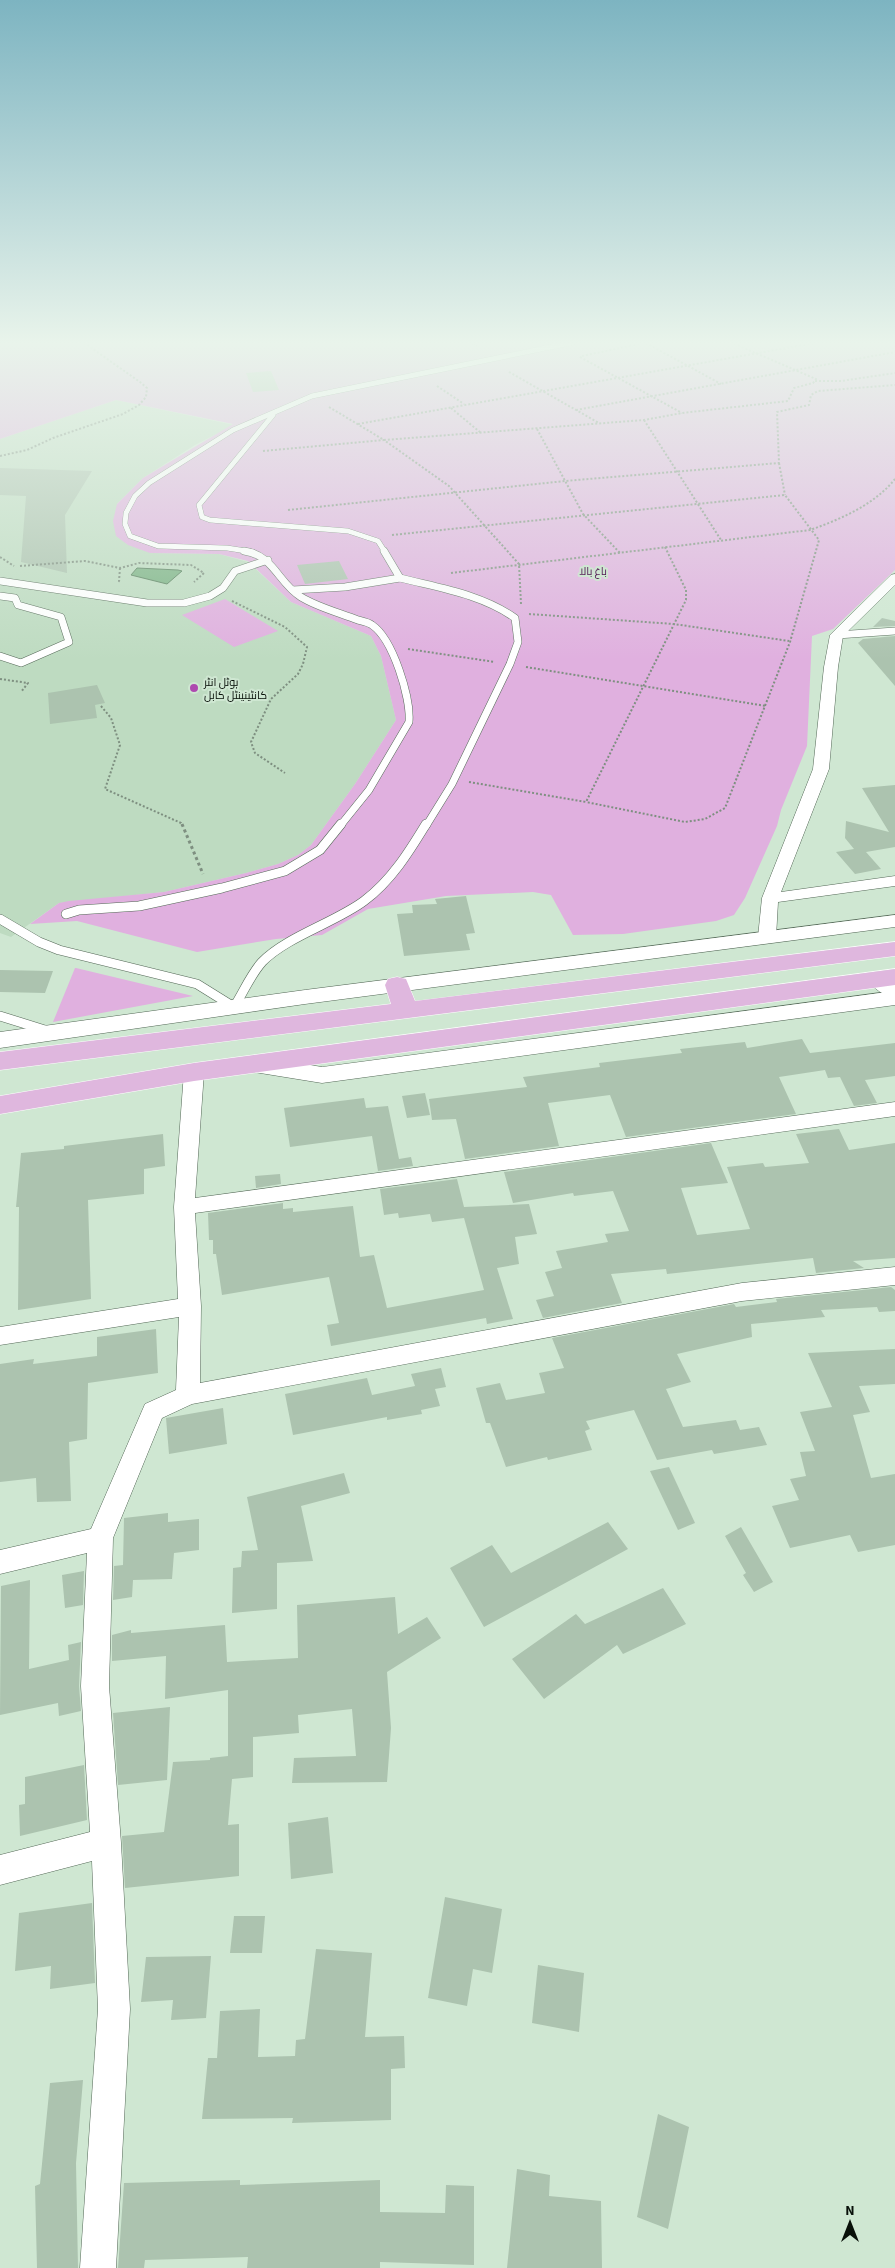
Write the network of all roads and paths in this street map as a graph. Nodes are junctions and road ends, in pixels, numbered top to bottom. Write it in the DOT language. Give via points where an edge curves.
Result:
graph roads {
  1 [pos="32,448"];
  2 [pos="204,448"];
  3 [pos="246,448"];
  4 [pos="298,448"];
  5 [pos="395,448"];
  6 [pos="547,448"];
  7 [pos="661,448"];
  8 [pos="778,448"];
  9 [pos="242,453"];
  10 [pos="0,456"];
  11 [pos="779,463"];
  12 [pos="675,471"];
  13 [pos="895,479"];
  14 [pos="565,481"];
  15 [pos="454,492"];
  16 [pos="785,495"];
  17 [pos="697,504"];
  18 [pos="283,510"];
  19 [pos="584,515"];
  20 [pos="484,526"];
  21 [pos="813,529"];
  22 [pos="722,540"];
  23 [pos="378,541"];
  24 [pos="665,547"];
  25 [pos="620,552"];
  26 [pos="0,557"];
  27 [pos="268,560"];
  28 [pos="519,564"];
  29 [pos="120,568"];
  30 [pos="443,574"];
  31 [pos="400,578"];
  32 [pos="895,578"];
  33 [pos="0,581"];
  34 [pos="127,583"];
  35 [pos="188,588"];
  36 [pos="293,590"];
  37 [pos="216,593"];
  38 [pos="0,596"];
  39 [pos="508,612"];
  40 [pos="674,624"];
  41 [pos="895,631"];
  42 [pos="837,635"];
  43 [pos="789,640"];
  44 [pos="390,648"];
  45 [pos="0,656"];
  46 [pos="510,664"];
  47 [pos="0,679"];
  48 [pos="643,686"];
  49 [pos="21,692"];
  50 [pos="101,706"];
  51 [pos="766,706"];
  52 [pos="285,773"];
  53 [pos="454,780"];
  54 [pos="586,802"];
  55 [pos="895,881"];
  56 [pos="209,890"];
  57 [pos="770,898"];
  58 [pos="66,914"];
  59 [pos="0,920"];
  60 [pos="895,921"];
  61 [pos="767,937"];
  62 [pos="895,949"];
  63 [pos="889,983"];
  64 [pos="396,985"];
  65 [pos="895,998"];
  66 [pos="234,1007"];
  67 [pos="406,1011"];
  68 [pos="0,1016"];
  69 [pos="0,1040"];
  70 [pos="55,1044"];
  71 [pos="0,1061"];
  72 [pos="254,1064"];
  73 [pos="194,1072"];
  74 [pos="0,1105"];
  75 [pos="895,1108"];
  76 [pos="184,1206"];
  77 [pos="895,1276"];
  78 [pos="190,1306"];
  79 [pos="0,1336"];
  80 [pos="188,1395"];
  81 [pos="100,1538"];
  82 [pos="0,1562"];
  83 [pos="106,1843"];
  84 [pos="0,1870"];
  85 [pos="98,2268"];
  1 -- 10 [label="path"];
  2 -- 27 [label="lane" via="149,482 135,496 126,513 125,524 130,536 158,546 242,550"];
  3 -- 9 [label="lane"];
  4 -- 9 [label="path"];
  5 -- 15 [label="path"];
  6 -- 14 [label="path"];
  7 -- 12 [label="path"];
  8 -- 11 [label="path"];
  9 -- 23 [label="lane" via="199,505 202,517 348,531"];
  11 -- 12 [label="path"];
  11 -- 16 [label="path"];
  12 -- 14 [label="path"];
  12 -- 17 [label="path"];
  13 -- 21 [label="path" via="864,505 835,522"];
  14 -- 15 [label="path"];
  14 -- 19 [label="path"];
  15 -- 18 [label="path"];
  15 -- 20 [label="path"];
  16 -- 17 [label="path"];
  16 -- 21 [label="path"];
  17 -- 19 [label="path"];
  17 -- 22 [label="path"];
  19 -- 20 [label="path"];
  19 -- 25 [label="path"];
  20 -- 23 [label="path" via="388,535"];
  20 -- 28 [label="path"];
  21 -- 22 [label="path"];
  21 -- 43 [label="path" via="819,540"];
  22 -- 24 [label="path"];
  23 -- 31 [label="lane"];
  24 -- 25 [label="path"];
  24 -- 40 [label="path" via="686,590 686,600"];
  25 -- 28 [label="path"];
  26 -- 29 [label="path" via="14,566 85,561"];
  27 -- 36 [label="lane" via="284,584"];
  27 -- 37 [label="lane" via="233,573 229,582"];
  28 -- 30 [label="path"];
  28 -- 39 [label="path" via="521,603"];
  29 -- 34 [label="path" via="119,581"];
  29 -- 35 [label="path" via="139,564 191,564 204,573"];
  31 -- 36 [label="lane" via="345,587"];
  31 -- 39 [label="lane" via="492,604"];
  32 -- 42 [label="street"];
  33 -- 37 [label="lane" via="147,603 190,602"];
  36 -- 44 [label="lane" via="302,598 372,625"];
  37 -- 52 [label="path" via="285,627 307,647 300,673 272,697 251,742 255,753"];
  38 -- 45 [label="lane" via="15,598 18,605 61,617 69,642 21,663"];
  39 -- 40 [label="path"];
  39 -- 46 [label="lane" via="515,618 518,642"];
  40 -- 43 [label="path"];
  40 -- 48 [label="path"];
  41 -- 42 [label="lane"];
  42 -- 57 [label="street" via="821,769"];
  43 -- 51 [label="path"];
  44 -- 46 [label="path" via="421,649"];
  44 -- 56 [label="lane" via="410,710 409,722 369,790 320,850 305,860 285,871"];
  46 -- 48 [label="path"];
  46 -- 53 [label="lane"];
  47 -- 49 [label="path" via="28,683"];
  48 -- 51 [label="path"];
  48 -- 54 [label="path"];
  50 -- 56 [label="path" via="111,718 120,745 105,789 181,823"];
  51 -- 54 [label="path" via="724,808 705,819 685,822"];
  53 -- 54 [label="path"];
  53 -- 66 [label="lane" via="391,875 364,901 277,950 262,962"];
  55 -- 57 [label="street"];
  56 -- 58 [label="lane" via="139,906 79,910"];
  57 -- 61 [label="street"];
  59 -- 66 [label="lane" via="59,950 197,984"];
  60 -- 61 [label="street"];
  61 -- 64 [label="street"];
  62 -- 67 [label="main road"];
  63 -- 72 [label="main road"];
  64 -- 66 [label="street"];
  64 -- 67 [label="main road"];
  65 -- 72 [label="street" via="322,1075"];
  66 -- 70 [label="street"];
  67 -- 70 [label="main road"];
  68 -- 70 [label="lane"];
  69 -- 70 [label="street"];
  70 -- 71 [label="main road"];
  72 -- 73 [label="main road"];
  73 -- 74 [label="main road"];
  73 -- 76 [label="street"];
  75 -- 76 [label="street"];
  76 -- 78 [label="street"];
  77 -- 80 [label="street" via="742,1292"];
  78 -- 79 [label="street"];
  78 -- 80 [label="street"];
  80 -- 81 [label="street" via="153,1411"];
  81 -- 82 [label="street"];
  81 -- 83 [label="street" via="95,1686"];
  83 -- 84 [label="street"];
  83 -- 85 [label="street" via="114,2009"];
}
